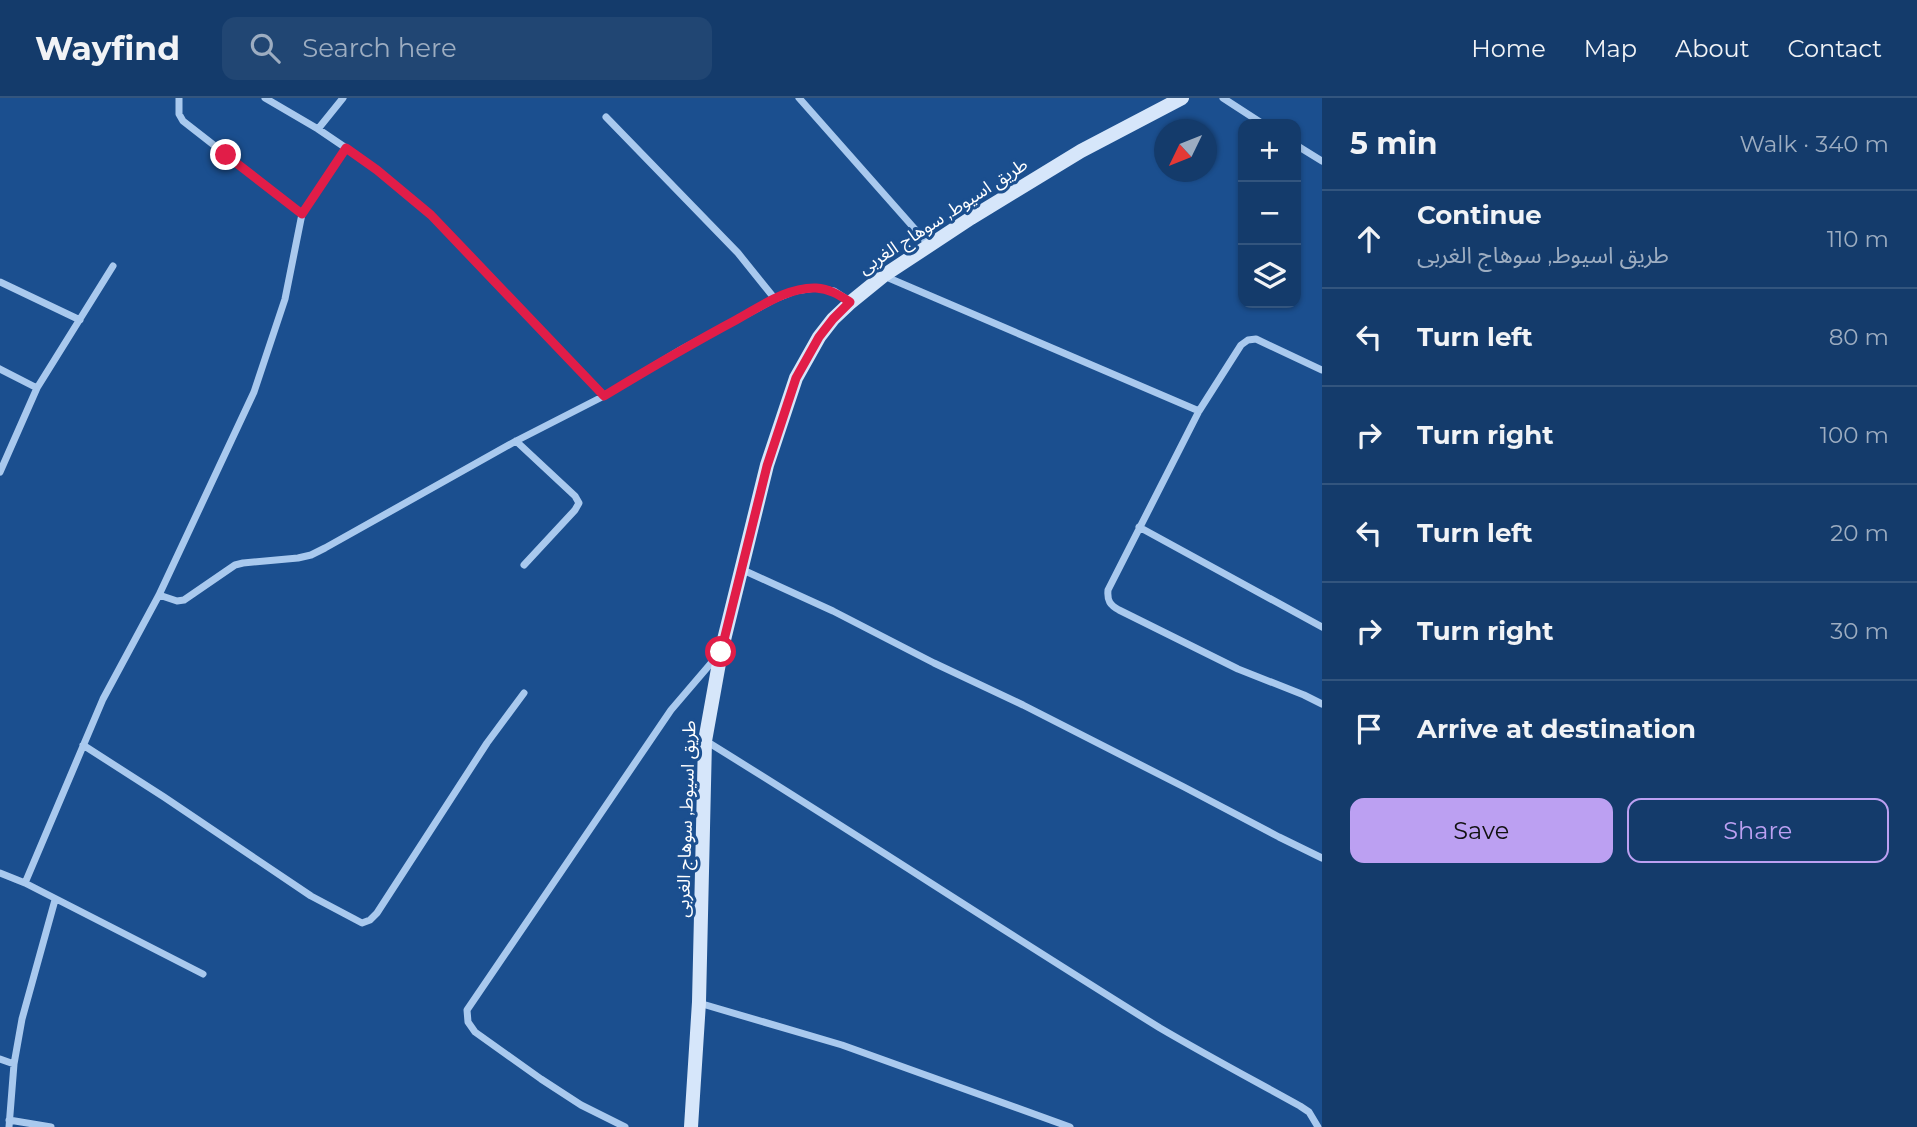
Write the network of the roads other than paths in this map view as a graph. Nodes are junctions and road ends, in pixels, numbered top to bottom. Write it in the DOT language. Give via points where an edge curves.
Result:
graph roads {
  1 [pos="179,98"];
  2 [pos="265,98"];
  3 [pos="343,98"];
  4 [pos="799,98"];
  5 [pos="1182,98"];
  6 [pos="1223,98"];
  7 [pos="606,117"];
  8 [pos="1255,119"];
  9 [pos="318,129"];
  10 [pos="346,148"];
  11 [pos="1301,148"];
  12 [pos="1322,161"];
  13 [pos="302,214"];
  14 [pos="929,245"];
  15 [pos="113,266"];
  16 [pos="883,276"];
  17 [pos="0,282"];
  18 [pos="775,299"];
  19 [pos="850,302"];
  20 [pos="80,320"];
  21 [pos="0,369"];
  22 [pos="1322,370"];
  23 [pos="37,388"];
  24 [pos="604,396"];
  25 [pos="1199,411"];
  26 [pos="516,441"];
  27 [pos="0,472"];
  28 [pos="1139,527"];
  29 [pos="524,565"];
  30 [pos="743,570"];
  31 [pos="159,595"];
  32 [pos="1322,627"];
  33 [pos="721,652"];
  34 [pos="524,693"];
  35 [pos="1322,704"];
  36 [pos="705,741"];
  37 [pos="83,745"];
  38 [pos="1322,858"];
  39 [pos="0,873"];
  40 [pos="25,884"];
  41 [pos="55,900"];
  42 [pos="203,974"];
  43 [pos="699,1002"];
  44 [pos="0,1059"];
  45 [pos="14,1064"];
  46 [pos="9,1123"];
  47 [pos="51,1127"];
  48 [pos="625,1127"];
  49 [pos="691,1127"];
  50 [pos="1070,1127"];
  51 [pos="1318,1127"];
  1 -- 13 [label="street" via="183,121"];
  2 -- 9 [label="street"];
  3 -- 9 [label="street"];
  4 -- 14 [label="street"];
  5 -- 14 [label="main road, طريق اسيوط, سوهاج الغربى" via="1081,151"];
  6 -- 8 [label="street"];
  7 -- 18 [label="street" via="738,253"];
  9 -- 10 [label="street"];
  10 -- 13 [label="street"];
  10 -- 24 [label="street" via="431,215"];
  11 -- 12 [label="street"];
  13 -- 31 [label="street" via="285,299 254,392"];
  14 -- 16 [label="main road, طريق اسيوط, سوهاج الغربى"];
  15 -- 20 [label="street"];
  16 -- 19 [label="main road, طريق اسيوط, سوهاج الغربى"];
  16 -- 25 [label="street"];
  17 -- 20 [label="street"];
  18 -- 19 [label="street" via="815,288 834,291"];
  18 -- 24 [label="street"];
  19 -- 30 [label="main road, طريق اسيوط, سوهاج الغربى" via="819,337 796,378 767,466"];
  20 -- 23 [label="street"];
  21 -- 23 [label="street"];
  22 -- 25 [label="street" via="1256,339 1248,340 1234,353"];
  23 -- 27 [label="street"];
  24 -- 26 [label="street"];
  25 -- 28 [label="street"];
  26 -- 29 [label="street" via="579,503"];
  26 -- 31 [label="street" via="311,555 235,565 184,600"];
  28 -- 32 [label="street"];
  28 -- 35 [label="street" via="1108,590 1111,605 1238,669"];
  30 -- 33 [label="main road, طريق اسيوط, سوهاج الغربى"];
  30 -- 38 [label="street" via="1023,705"];
  31 -- 37 [label="street"];
  33 -- 36 [label="main road, طريق اسيوط, سوهاج الغربى"];
  33 -- 48 [label="street" via="671,710 467,1010 475,1032 581,1105"];
  34 -- 37 [label="street" via="377,913 362,923 311,896"];
  36 -- 43 [label="main road, طريق اسيوط, سوهاج الغربى"];
  36 -- 51 [label="street" via="1163,1029 1300,1106"];
  37 -- 40 [label="street"];
  39 -- 40 [label="street"];
  40 -- 41 [label="street"];
  41 -- 42 [label="street"];
  41 -- 45 [label="street"];
  43 -- 49 [label="main road, طريق اسيوط, سوهاج الغربى"];
  43 -- 50 [label="street" via="842,1045"];
  44 -- 45 [label="street"];
  45 -- 46 [label="street"];
  46 -- 47 [label="street"];
}
